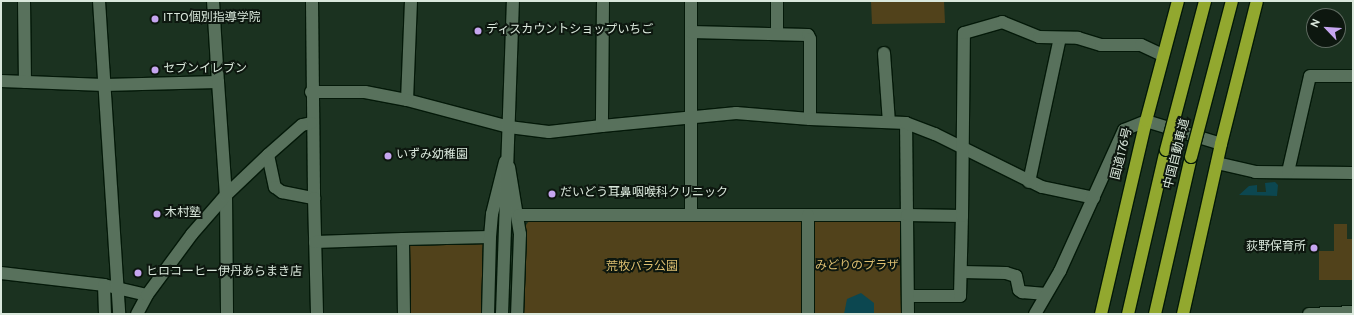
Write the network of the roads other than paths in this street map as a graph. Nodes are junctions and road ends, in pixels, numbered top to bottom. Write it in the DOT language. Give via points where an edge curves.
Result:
graph roads {
  1 [pos="24,1"];
  2 [pos="99,1"];
  3 [pos="213,1"];
  4 [pos="312,1"];
  5 [pos="411,1"];
  6 [pos="513,1"];
  7 [pos="603,1"];
  8 [pos="691,1"];
  9 [pos="777,1"];
  10 [pos="1178,1"];
  11 [pos="1205,1"];
  12 [pos="1232,1"];
  13 [pos="1257,1"];
  14 [pos="691,32"];
  15 [pos="777,34"];
  16 [pos="1060,38"];
  17 [pos="884,53"];
  18 [pos="1162,55"];
  19 [pos="1353,76"];
  20 [pos="1,82"];
  21 [pos="25,82"];
  22 [pos="218,82"];
  23 [pos="104,85"];
  24 [pos="311,92"];
  25 [pos="407,100"];
  26 [pos="689,117"];
  27 [pos="810,119"];
  28 [pos="1146,121"];
  29 [pos="888,122"];
  30 [pos="311,123"];
  31 [pos="906,123"];
  32 [pos="602,126"];
  33 [pos="509,127"];
  34 [pos="1221,144"];
  35 [pos="962,148"];
  36 [pos="507,154"];
  37 [pos="268,155"];
  38 [pos="1217,162"];
  39 [pos="1288,172"];
  40 [pos="1353,173"];
  41 [pos="1029,182"];
  42 [pos="226,195"];
  43 [pos="314,198"];
  44 [pos="1094,198"];
  45 [pos="519,215"];
  46 [pos="691,215"];
  47 [pos="808,215"];
  48 [pos="907,215"];
  49 [pos="962,216"];
  50 [pos="490,237"];
  51 [pos="403,240"];
  52 [pos="315,242"];
  53 [pos="962,272"];
  54 [pos="1,273"];
  55 [pos="104,285"];
  56 [pos="117,288"];
  57 [pos="1046,294"];
  58 [pos="147,295"];
  59 [pos="908,296"];
  60 [pos="1353,312"];
  61 [pos="105,314"];
  62 [pos="119,314"];
  63 [pos="137,314"];
  64 [pos="227,314"];
  65 [pos="317,314"];
  66 [pos="404,314"];
  67 [pos="488,314"];
  68 [pos="502,314"];
  69 [pos="517,314"];
  70 [pos="808,314"];
  71 [pos="908,314"];
  72 [pos="1035,314"];
  73 [pos="1101,314"];
  74 [pos="1128,314"];
  75 [pos="1155,314"];
  76 [pos="1183,314"];
  77 [pos="1309,314"];
  1 -- 21 [label="street"];
  2 -- 23 [label="street"];
  3 -- 22 [label="street"];
  4 -- 24 [label="street"];
  5 -- 25 [label="street"];
  6 -- 33 [label="street"];
  7 -- 32 [label="street"];
  8 -- 14 [label="street"];
  9 -- 15 [label="street"];
  10 -- 18 [label="highway, 国道176号"];
  11 -- 74 [label="highway, 中国自動車道, bridge" via="1166,150"];
  12 -- 75 [label="highway, 中国自動車道, bridge" via="1191,157"];
  13 -- 34 [label="highway"];
  14 -- 15 [label="street"];
  14 -- 26 [label="street"];
  15 -- 27 [label="street" via="808,35 810,39"];
  16 -- 18 [label="street" via="1078,38 1101,45 1141,45"];
  16 -- 35 [label="street" via="1038,37 1002,22 964,33"];
  16 -- 41 [label="street"];
  17 -- 29 [label="street"];
  18 -- 28 [label="highway, 国道176号"];
  19 -- 39 [label="street" via="1310,76"];
  20 -- 21 [label="street"];
  21 -- 23 [label="street"];
  22 -- 23 [label="street"];
  22 -- 42 [label="street"];
  23 -- 56 [label="street"];
  24 -- 25 [label="street" via="365,92"];
  24 -- 30 [label="street"];
  25 -- 33 [label="street"];
  26 -- 27 [label="street" via="736,114"];
  26 -- 32 [label="street"];
  26 -- 46 [label="street"];
  27 -- 29 [label="street"];
  28 -- 34 [label="street"];
  28 -- 44 [label="street" via="1124,130"];
  28 -- 73 [label="highway, 国道176号"];
  29 -- 31 [label="street"];
  30 -- 37 [label="street" via="302,125"];
  30 -- 43 [label="street"];
  31 -- 35 [label="street"];
  31 -- 48 [label="street"];
  32 -- 33 [label="street" via="549,132"];
  33 -- 36 [label="street"];
  34 -- 38 [label="highway"];
  35 -- 41 [label="street"];
  35 -- 49 [label="street"];
  36 -- 45 [label="street"];
  36 -- 50 [label="street" via="492,214"];
  36 -- 68 [label="street"];
  37 -- 42 [label="street"];
  37 -- 43 [label="street" via="275,187 282,192"];
  38 -- 39 [label="street" via="1255,172"];
  38 -- 76 [label="highway"];
  39 -- 40 [label="street"];
  41 -- 44 [label="street" via="1056,191"];
  42 -- 58 [label="street" via="175,256"];
  42 -- 64 [label="street"];
  43 -- 52 [label="street"];
  44 -- 57 [label="street"];
  45 -- 46 [label="street"];
  45 -- 69 [label="street"];
  46 -- 47 [label="street"];
  47 -- 48 [label="street"];
  47 -- 70 [label="street"];
  48 -- 49 [label="street"];
  48 -- 59 [label="street"];
  49 -- 53 [label="street"];
  50 -- 51 [label="street"];
  50 -- 67 [label="street"];
  51 -- 52 [label="street"];
  51 -- 66 [label="street"];
  52 -- 65 [label="street"];
  53 -- 57 [label="street" via="1006,273 1016,276 1019,290 1022,292"];
  53 -- 59 [label="street" via="960,296"];
  54 -- 55 [label="street"];
  55 -- 56 [label="street"];
  55 -- 61 [label="street"];
  56 -- 58 [label="street"];
  56 -- 62 [label="street"];
  57 -- 72 [label="street"];
  58 -- 63 [label="street"];
  59 -- 71 [label="street"];
  60 -- 77 [label="street"];
}
